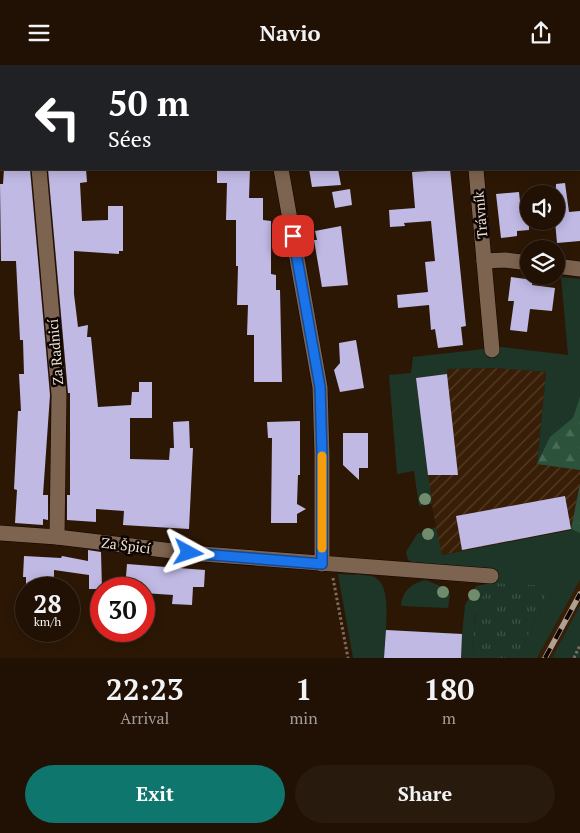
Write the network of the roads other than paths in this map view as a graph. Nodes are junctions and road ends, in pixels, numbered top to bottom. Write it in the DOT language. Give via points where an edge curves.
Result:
graph roads {
  1 [pos="39,170"];
  2 [pos="281,170"];
  3 [pos="476,170"];
  4 [pos="484,261"];
  5 [pos="520,262"];
  6 [pos="565,267"];
  7 [pos="580,269"];
  8 [pos="492,350"];
  9 [pos="0,533"];
  10 [pos="57,537"];
  11 [pos="322,564"];
  12 [pos="490,576"];
  1 -- 10 [label="street, Za Radnicí" via="59,395"];
  2 -- 11 [label="street" via="320,387"];
  3 -- 4 [label="street, Trávník"];
  4 -- 5 [label="street"];
  4 -- 8 [label="street, Trávník"];
  6 -- 7 [label="street"];
  9 -- 10 [label="street, Za Špicí"];
  10 -- 11 [label="street, Za Špicí" via="189,553"];
  11 -- 12 [label="street, Za Špicí"];
}
